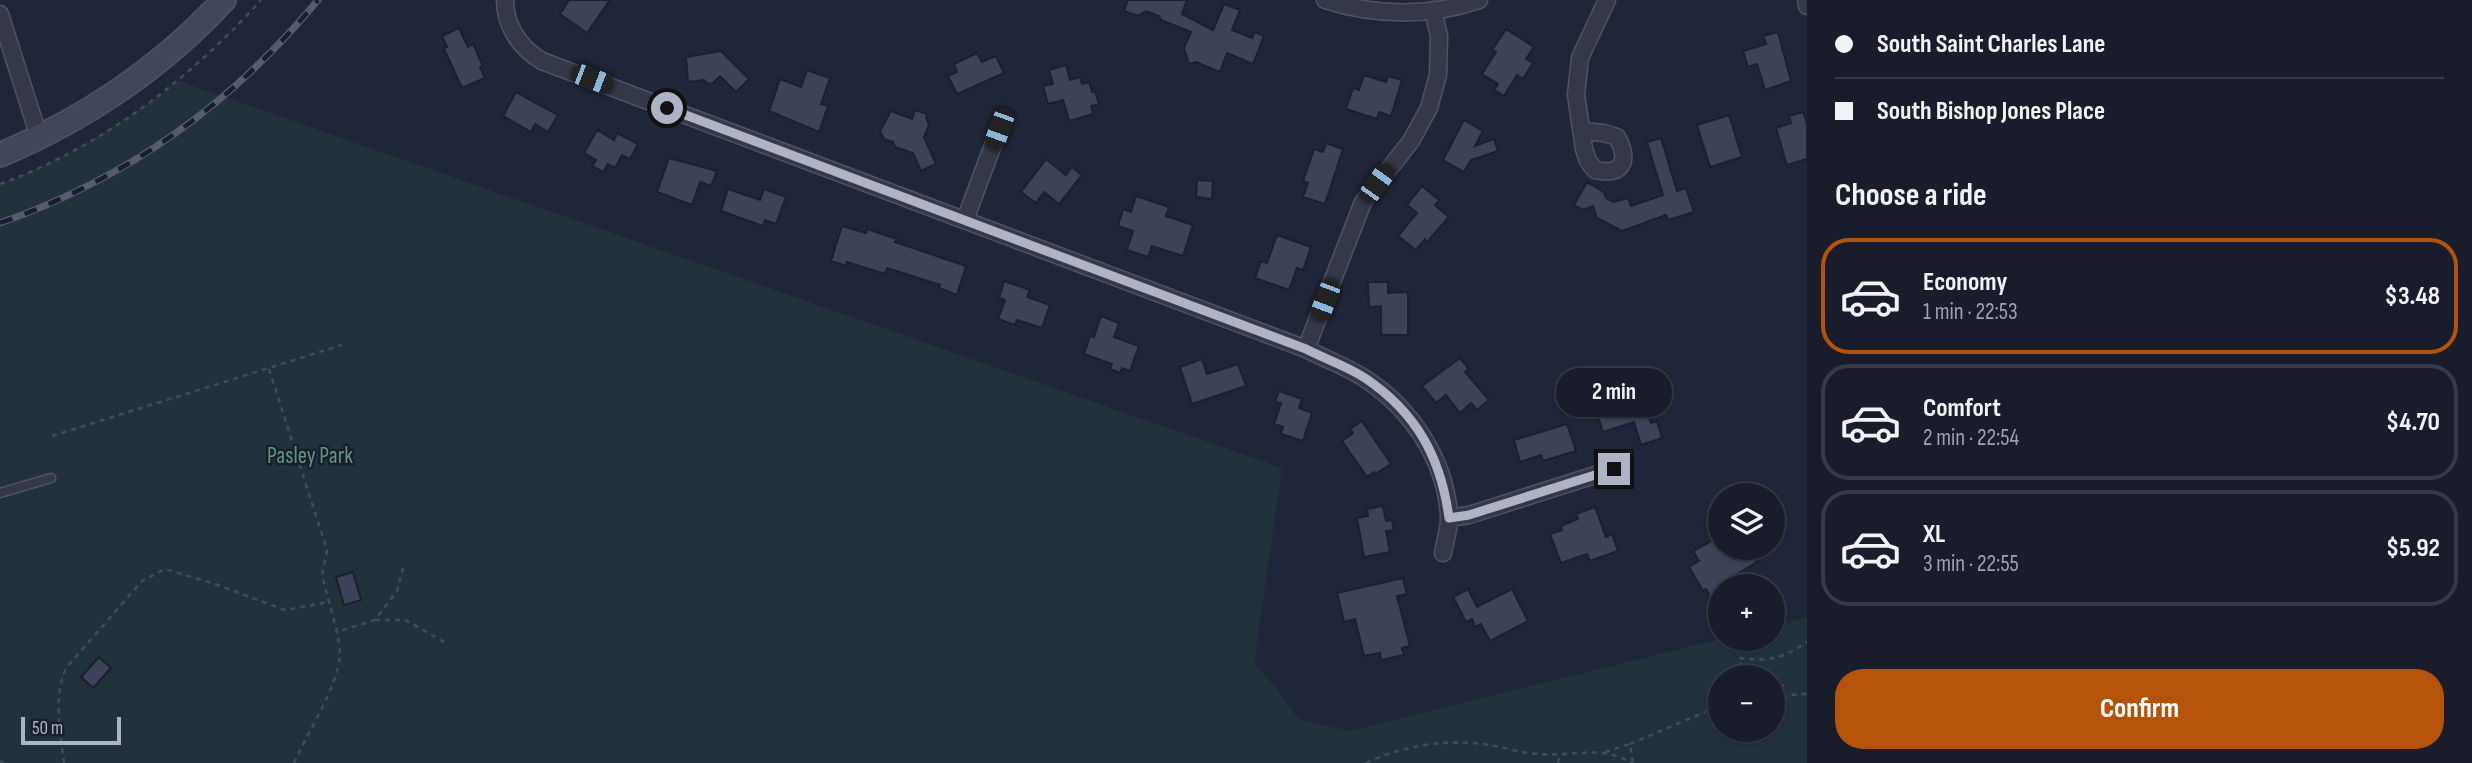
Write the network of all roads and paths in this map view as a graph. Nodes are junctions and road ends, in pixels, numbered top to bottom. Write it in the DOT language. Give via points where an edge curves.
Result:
graph roads {
  1 [pos="224,0"];
  2 [pos="261,0"];
  3 [pos="1325,0"];
  4 [pos="1479,0"];
  5 [pos="1606,0"];
  6 [pos="1806,0"];
  7 [pos="505,4"];
  8 [pos="1807,6"];
  9 [pos="1433,10"];
  10 [pos="1,23"];
  11 [pos="999,129"];
  12 [pos="1582,131"];
  13 [pos="39,137"];
  14 [pos="0,155"];
  15 [pos="0,184"];
  16 [pos="965,220"];
  17 [pos="342,345"];
  18 [pos="1306,349"];
  19 [pos="269,369"];
  20 [pos="52,436"];
  21 [pos="1614,469"];
  22 [pos="51,478"];
  23 [pos="0,493"];
  24 [pos="1449,518"];
  25 [pos="1443,553"];
  26 [pos="403,568"];
  27 [pos="329,602"];
  28 [pos="375,620"];
  29 [pos="337,632"];
  30 [pos="1807,642"];
  31 [pos="446,643"];
  32 [pos="1742,665"];
  33 [pos="1807,694"];
  34 [pos="1785,697"];
  35 [pos="1708,711"];
  36 [pos="1705,712"];
  37 [pos="1630,744"];
  38 [pos="1603,752"];
  39 [pos="1560,754"];
  40 [pos="64,763"];
  41 [pos="294,763"];
  42 [pos="1366,763"];
  43 [pos="1558,763"];
  44 [pos="1633,763"];
  1 -- 13 [label="main road" via="132,82"];
  2 -- 15 [label="path" via="210,54 137,112 61,157"];
  3 -- 9 [label="street" via="1387,13"];
  4 -- 9 [label="street"];
  5 -- 12 [label="street" via="1579,66 1576,95"];
  6 -- 8 [label="street"];
  7 -- 16 [label="street" via="517,39 542,61"];
  9 -- 18 [label="street" via="1439,36 1438,75 1429,108 1411,141 1363,202"];
  10 -- 13 [label="street"];
  11 -- 16 [label="street"];
  13 -- 14 [label="main road"];
  16 -- 18 [label="street"];
  17 -- 19 [label="path"];
  18 -- 24 [label="street" via="1364,377 1418,428 1445,487"];
  19 -- 20 [label="path"];
  19 -- 27 [label="path" via="327,550 322,575"];
  21 -- 24 [label="street"];
  22 -- 23 [label="lane"];
  24 -- 25 [label="street"];
  26 -- 28 [label="path" via="397,591"];
  27 -- 29 [label="path"];
  27 -- 40 [label="path" via="285,610 165,569 142,581 59,682"];
  28 -- 29 [label="path"];
  28 -- 31 [label="path" via="405,620"];
  29 -- 41 [label="path" via="340,654 331,689"];
  30 -- 32 [label="path" via="1772,660 1741,658 1738,662"];
  33 -- 34 [label="path"];
  35 -- 36 [label="path"];
  36 -- 37 [label="path"];
  37 -- 38 [label="path"];
  37 -- 44 [label="path"];
  38 -- 39 [label="path"];
  38 -- 44 [label="path"];
  39 -- 42 [label="path" via="1451,743 1402,750"];
  39 -- 43 [label="path"];
}
